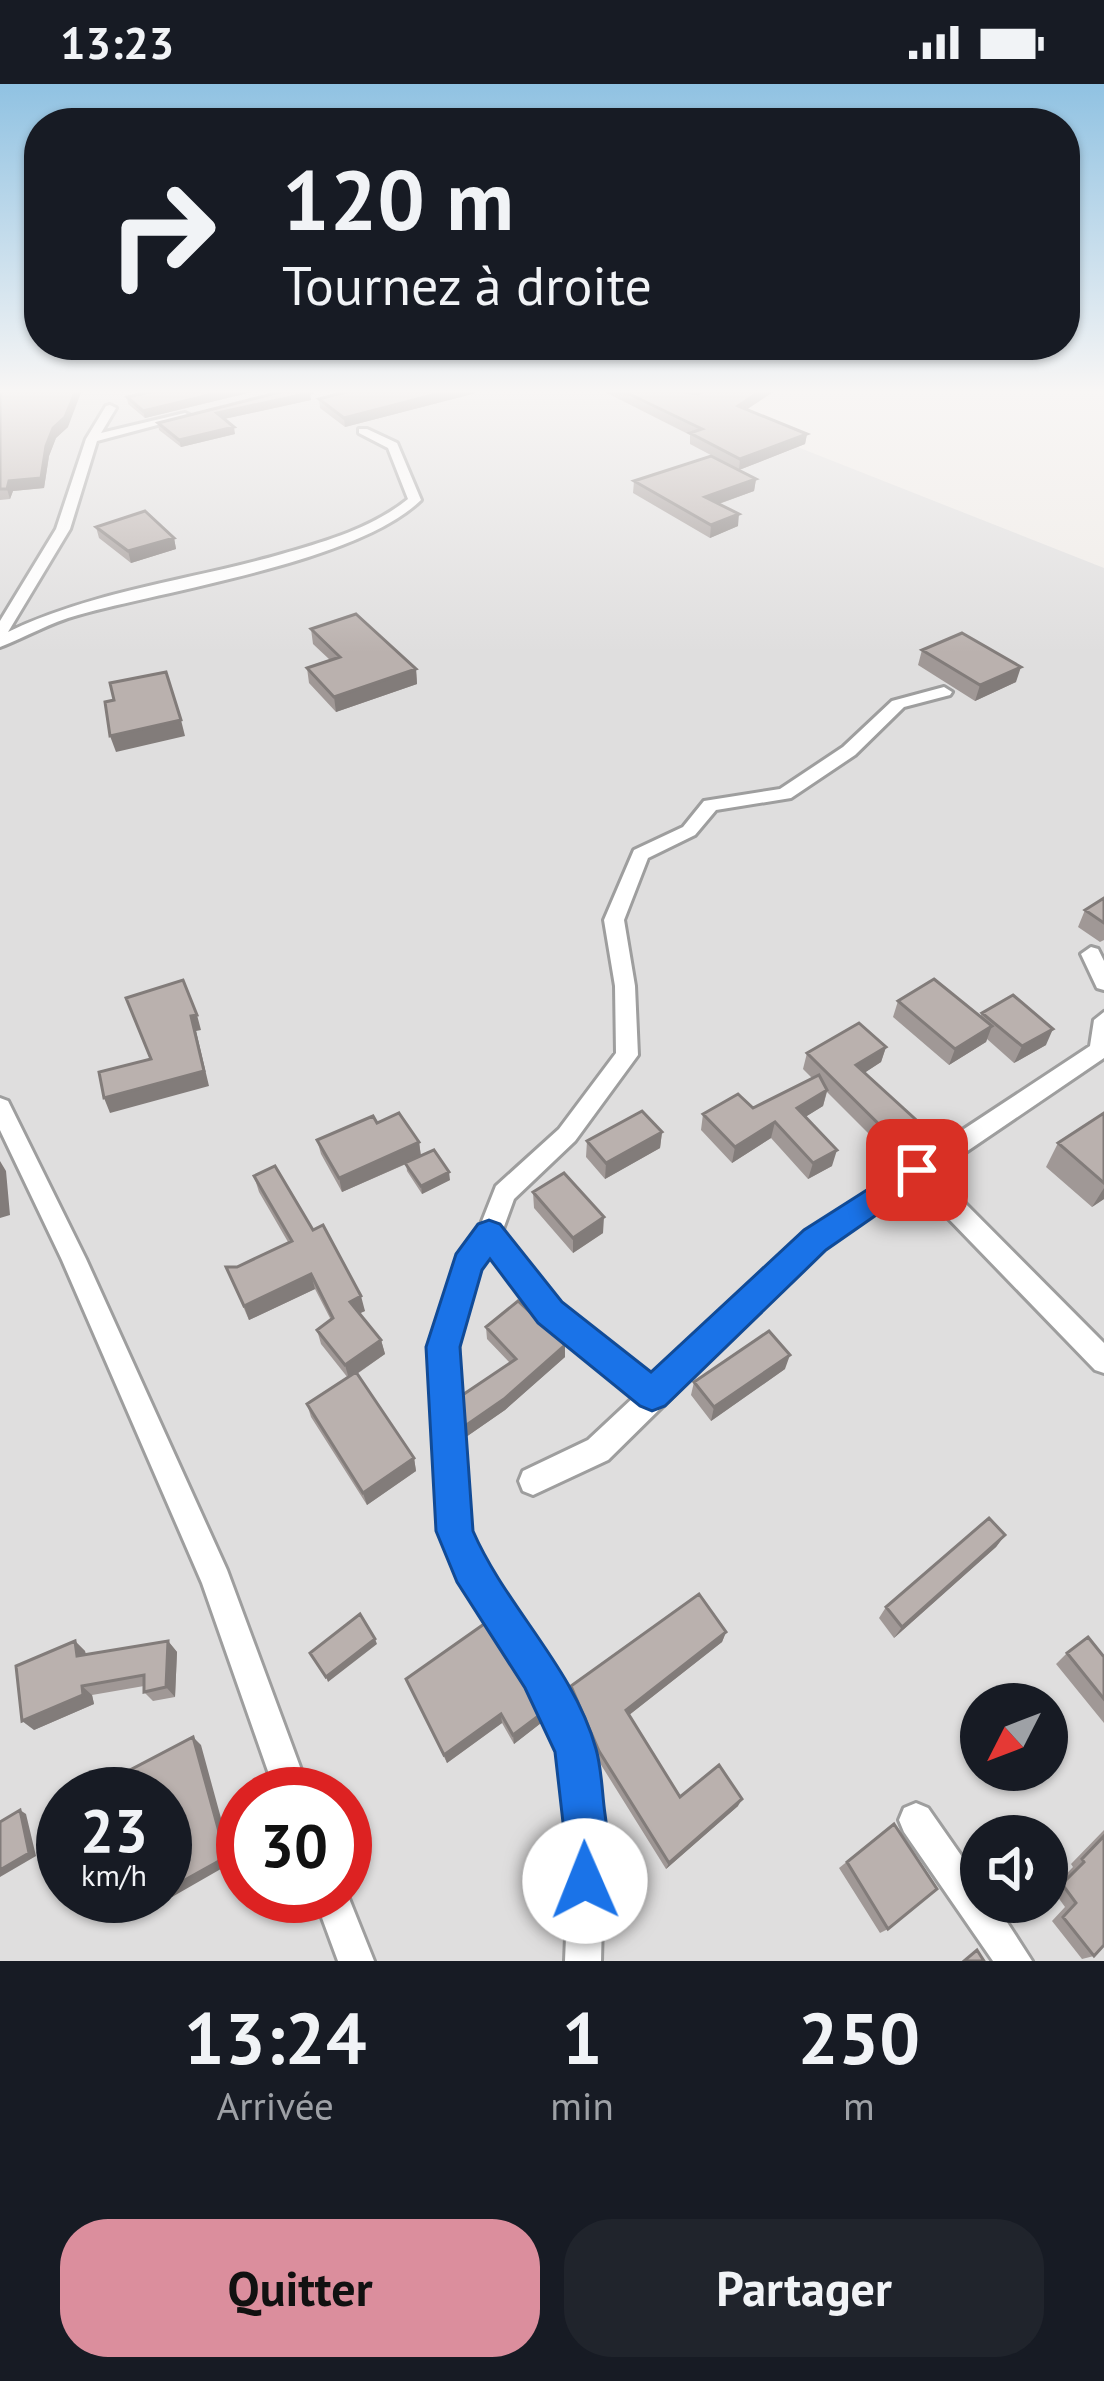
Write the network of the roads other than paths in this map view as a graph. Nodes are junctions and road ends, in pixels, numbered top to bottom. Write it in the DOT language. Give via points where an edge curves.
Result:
graph roads {
  1 [pos="80,478"];
  2 [pos="406,478"];
  3 [pos="0,637"];
  4 [pos="944,692"];
  5 [pos="1091,954"];
  6 [pos="1104,983"];
  7 [pos="1104,1020"];
  8 [pos="0,1107"];
  9 [pos="917,1170"];
  10 [pos="489,1234"];
  11 [pos="1104,1361"];
  12 [pos="652,1395"];
  13 [pos="533,1481"];
  14 [pos="283,1767"];
  15 [pos="916,1820"];
  16 [pos="341,1923"];
  17 [pos="356,1961"];
  18 [pos="583,1961"];
  19 [pos="1014,1961"];
  1 -- 3 [label="street" via="63,529"];
  2 -- 3 [label="street" via="415,500 392,520 253,568"];
  4 -- 10 [label="street" via="898,704 849,751 785,794 710,805 689,831 640,854 614,920 627,1055 567,1135 504,1193"];
  5 -- 6 [label="street"];
  7 -- 9 [label="street" via="1100,1050"];
  8 -- 14 [label="street" via="216,1580"];
  9 -- 11 [label="street"];
  9 -- 12 [label="street" via="815,1240"];
  10 -- 12 [label="street" via="550,1313"];
  10 -- 18 [label="street" via="467,1264 443,1347 454,1531 576,1750 586,1840"];
  12 -- 13 [label="street" via="598,1450"];
  15 -- 19 [label="street"];
  16 -- 17 [label="street"];
}
